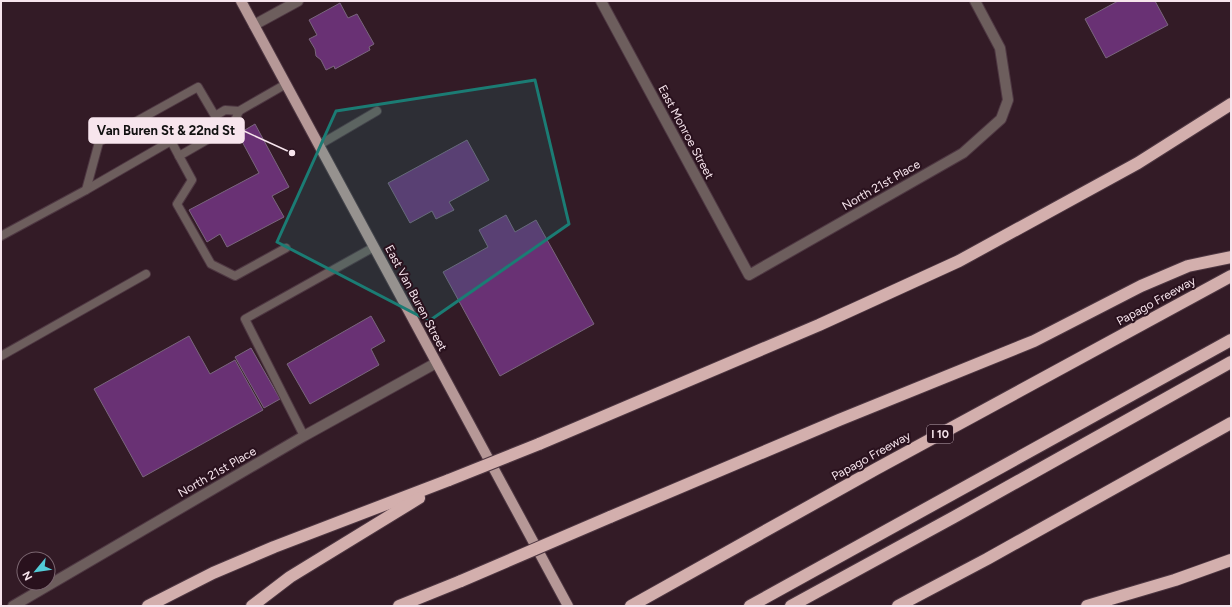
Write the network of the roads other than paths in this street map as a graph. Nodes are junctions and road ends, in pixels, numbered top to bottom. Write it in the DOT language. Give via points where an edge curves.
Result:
graph roads {
  1 [pos="241,1"];
  2 [pos="298,1"];
  3 [pos="601,1"];
  4 [pos="975,1"];
  5 [pos="254,26"];
  6 [pos="286,84"];
  7 [pos="1231,104"];
  8 [pos="239,110"];
  9 [pos="377,111"];
  10 [pos="318,145"];
  11 [pos="179,156"];
  12 [pos="86,190"];
  13 [pos="1,236"];
  14 [pos="374,247"];
  15 [pos="286,248"];
  16 [pos="1231,257"];
  17 [pos="146,274"];
  18 [pos="749,275"];
  19 [pos="1231,276"];
  20 [pos="1231,340"];
  21 [pos="1,356"];
  22 [pos="1231,362"];
  23 [pos="436,363"];
  24 [pos="1231,423"];
  25 [pos="304,436"];
  26 [pos="449,480"];
  27 [pos="1231,560"];
  28 [pos="13,606"];
  29 [pos="148,606"];
  30 [pos="252,606"];
  31 [pos="399,606"];
  32 [pos="568,606"];
  33 [pos="631,606"];
  34 [pos="750,606"];
  35 [pos="791,606"];
  36 [pos="898,606"];
  37 [pos="1087,606"];
  1 -- 5 [label="main road, East Van Buren Street"];
  2 -- 5 [label="street"];
  3 -- 18 [label="street, East Monroe Street"];
  4 -- 18 [label="street, North 21st Place" via="1000,48 1008,100 1001,119 963,153"];
  5 -- 6 [label="main road, East Van Buren Street"];
  6 -- 8 [label="lane"];
  6 -- 10 [label="main road, East Van Buren Street"];
  7 -- 26 [label="highway, bridge" via="1138,163 959,261 819,325"];
  8 -- 11 [label="lane" via="233,125"];
  8 -- 12 [label="lane" via="225,110 215,116 198,87 99,142"];
  9 -- 10 [label="lane"];
  10 -- 14 [label="main road, East Van Buren Street"];
  11 -- 12 [label="lane" via="171,141"];
  11 -- 15 [label="lane" via="192,180 177,204 211,264 235,276"];
  12 -- 13 [label="lane"];
  14 -- 23 [label="main road, East Van Buren Street"];
  14 -- 25 [label="lane" via="245,319"];
  16 -- 31 [label="highway, bridge" via="1188,266 1141,286 1034,341 839,420"];
  17 -- 21 [label="lane"];
  19 -- 33 [label="highway, Papago Freeway / I 10" via="870,472"];
  20 -- 34 [label="highway"];
  22 -- 35 [label="highway"];
  23 -- 25 [label="street, North 21st Place"];
  23 -- 32 [label="main road, East Van Buren Street"];
  24 -- 36 [label="highway"];
  25 -- 28 [label="street, North 21st Place"];
  26 -- 29 [label="highway" via="274,547 213,573"];
  26 -- 30 [label="highway" via="290,577"];
  27 -- 37 [label="highway" via="1175,580"];
}
